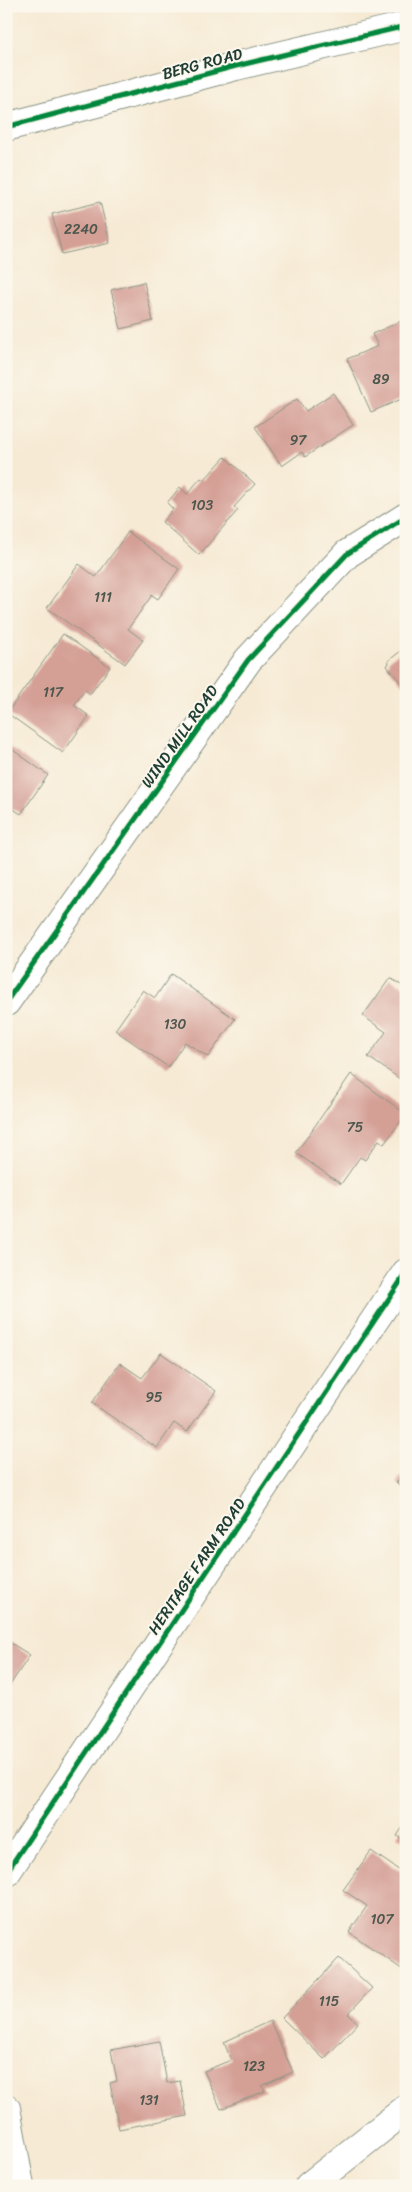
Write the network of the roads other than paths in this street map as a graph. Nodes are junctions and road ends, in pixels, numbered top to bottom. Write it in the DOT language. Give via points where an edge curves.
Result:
graph roads {
  1 [pos="406,26"];
  2 [pos="6,127"];
  3 [pos="406,517"];
  4 [pos="6,1002"];
  5 [pos="406,1273"];
  6 [pos="6,1873"];
  7 [pos="6,2108"];
  8 [pos="406,2109"];
  9 [pos="20,2186"];
  10 [pos="309,2186"];
  1 -- 2 [label="street, BERG ROAD" via="236,66"];
  3 -- 4 [label="street, WIND MILL ROAD" via="347,554 248,660"];
  5 -- 6 [label="street, HERITAGE FARM ROAD"];
  7 -- 9 [label="street"];
  8 -- 10 [label="street"];
}
